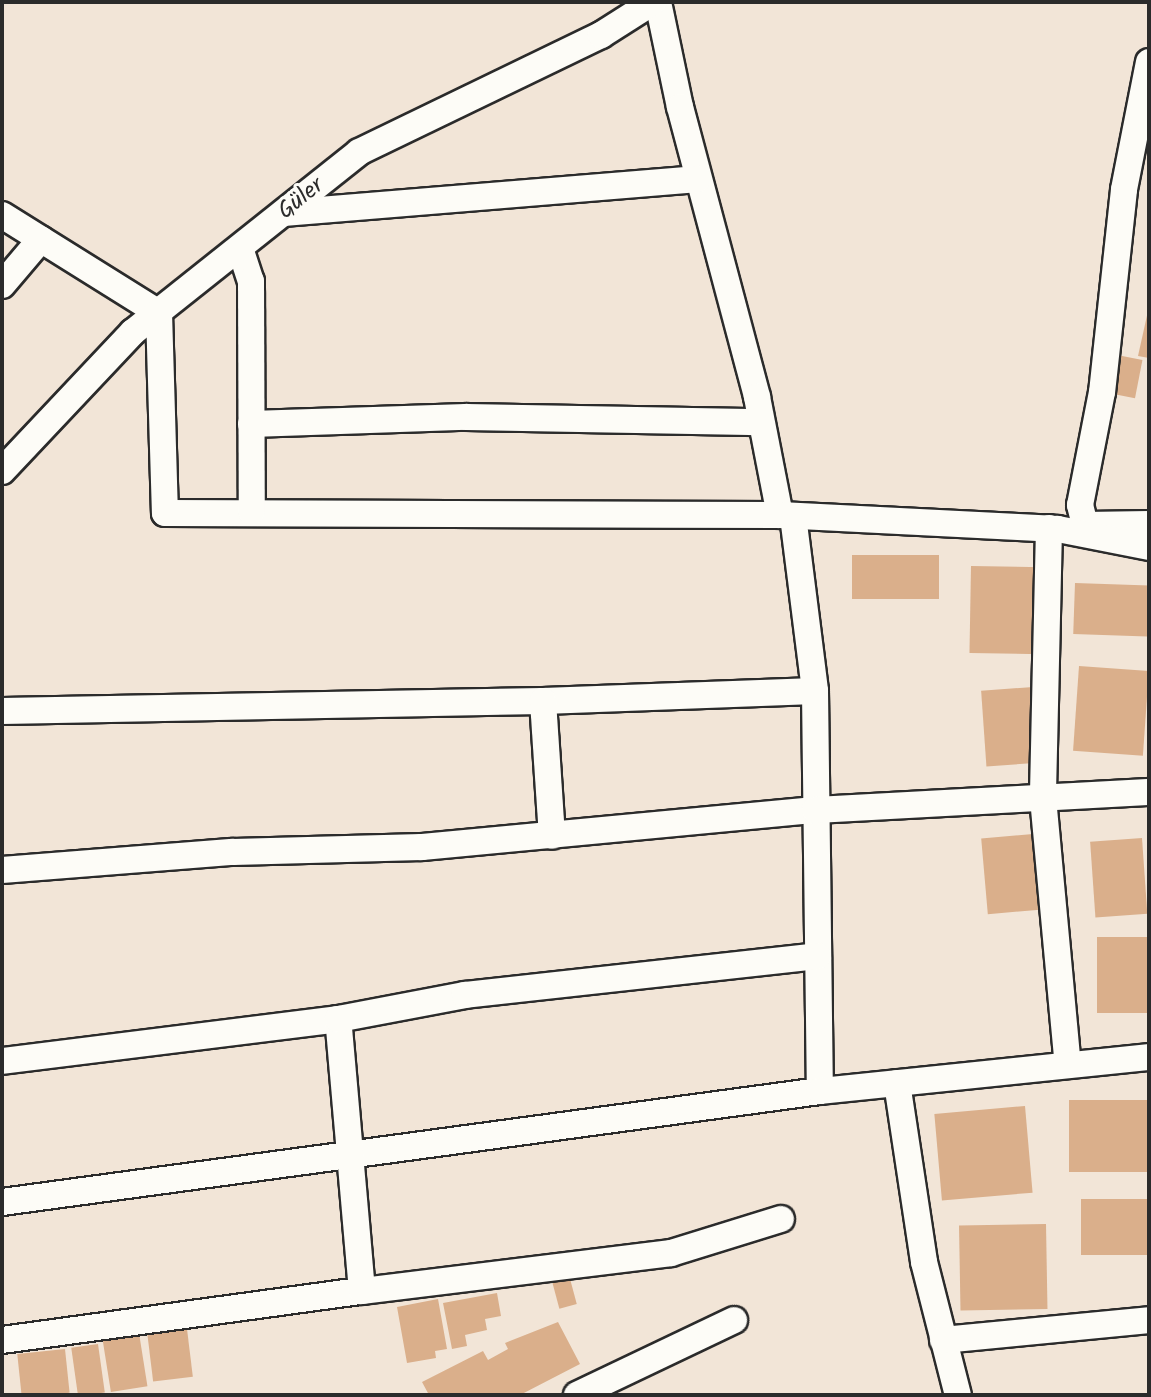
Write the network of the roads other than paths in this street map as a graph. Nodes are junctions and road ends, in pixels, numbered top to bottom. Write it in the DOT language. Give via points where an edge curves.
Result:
graph roads {
  1 [pos="656,2"];
  2 [pos="1149,62"];
  3 [pos="698,179"];
  4 [pos="284,213"];
  5 [pos="2,215"];
  6 [pos="41,239"];
  7 [pos="240,248"];
  8 [pos="2,285"];
  9 [pos="159,313"];
  10 [pos="761,422"];
  11 [pos="251,424"];
  12 [pos="2,471"];
  13 [pos="252,512"];
  14 [pos="787,516"];
  15 [pos="1149,524"];
  16 [pos="1049,528"];
  17 [pos="1149,547"];
  18 [pos="815,691"];
  19 [pos="543,701"];
  20 [pos="2,711"];
  21 [pos="1149,792"];
  22 [pos="1043,798"];
  23 [pos="815,810"];
  24 [pos="552,836"];
  25 [pos="2,870"];
  26 [pos="818,956"];
  27 [pos="338,1019"];
  28 [pos="1149,1057"];
  29 [pos="2,1061"];
  30 [pos="1068,1065"];
  31 [pos="897,1083"];
  32 [pos="820,1091"];
  33 [pos="351,1153"];
  34 [pos="2,1202"];
  35 [pos="781,1219"];
  36 [pos="362,1291"];
  37 [pos="734,1320"];
  38 [pos="1149,1320"];
  39 [pos="2,1340"];
  40 [pos="943,1340"];
  41 [pos="577,1395"];
  42 [pos="958,1395"];
  1 -- 3 [label="street"];
  1 -- 4 [label="street, Güler" via="601,35 359,152"];
  2 -- 15 [label="street" via="1124,190 1102,392 1080,505 1085,525"];
  3 -- 4 [label="street"];
  3 -- 10 [label="street"];
  4 -- 7 [label="street, Güler"];
  5 -- 6 [label="street"];
  6 -- 8 [label="street"];
  6 -- 9 [label="street"];
  7 -- 9 [label="street, Güler"];
  7 -- 11 [label="street" via="251,281"];
  9 -- 12 [label="street, Güler" via="133,332"];
  9 -- 13 [label="street" via="165,513"];
  10 -- 11 [label="street" via="466,417"];
  10 -- 14 [label="street"];
  11 -- 13 [label="street"];
  13 -- 14 [label="street"];
  14 -- 16 [label="street"];
  14 -- 18 [label="street"];
  16 -- 17 [label="street"];
  16 -- 22 [label="street"];
  18 -- 19 [label="street"];
  18 -- 23 [label="street"];
  19 -- 20 [label="street"];
  19 -- 24 [label="street"];
  21 -- 22 [label="street"];
  22 -- 23 [label="street"];
  22 -- 30 [label="street"];
  23 -- 24 [label="street"];
  23 -- 26 [label="street"];
  24 -- 25 [label="street"];
  26 -- 27 [label="street" via="465,995"];
  26 -- 32 [label="street"];
  27 -- 29 [label="street"];
  27 -- 33 [label="street"];
  28 -- 30 [label="street"];
  30 -- 31 [label="street"];
  31 -- 32 [label="street"];
  31 -- 40 [label="street" via="924,1262"];
  32 -- 33 [label="street"];
  33 -- 34 [label="street"];
  33 -- 36 [label="street"];
  35 -- 36 [label="street" via="671,1253"];
  36 -- 39 [label="street"];
  37 -- 41 [label="street"];
  38 -- 40 [label="street"];
  40 -- 42 [label="street"];
}
